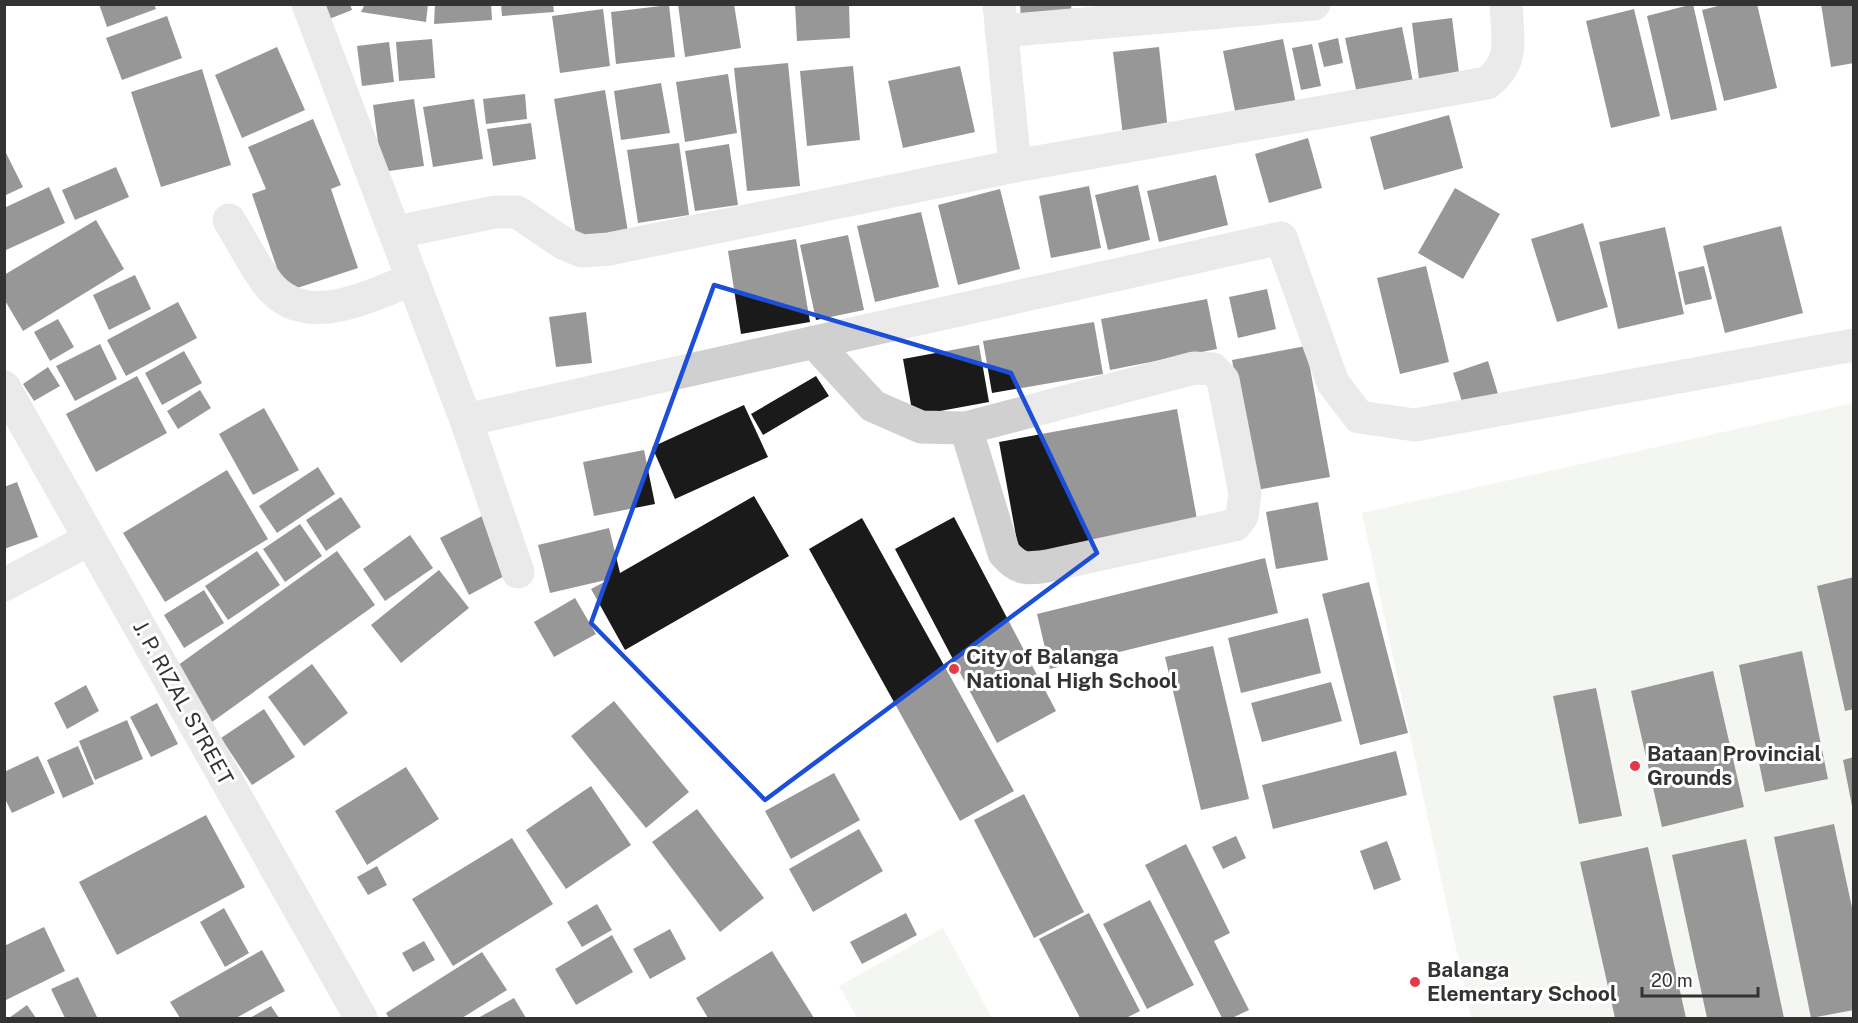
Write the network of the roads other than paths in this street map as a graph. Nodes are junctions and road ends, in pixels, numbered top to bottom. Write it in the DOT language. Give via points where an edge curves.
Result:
graph roads {
  1 [pos="308,4"];
  2 [pos="1314,4"];
  3 [pos="1506,4"];
  4 [pos="1000,18"];
  5 [pos="1015,166"];
  6 [pos="229,220"];
  7 [pos="396,231"];
  8 [pos="413,279"];
  9 [pos="814,342"];
  10 [pos="1854,345"];
  11 [pos="4,387"];
  12 [pos="466,420"];
  13 [pos="966,428"];
  14 [pos="90,539"];
  15 [pos="518,572"];
  16 [pos="4,585"];
  17 [pos="361,1018"];
  1 -- 7 [label="street"];
  2 -- 4 [label="street"];
  3 -- 5 [label="street" via="1508,59 1499,74 1487,83"];
  4 -- 5 [label="street"];
  5 -- 7 [label="street" via="609,249 582,250 563,243 517,212 495,212"];
  6 -- 8 [label="street" via="269,285 288,302 307,309 347,304"];
  7 -- 8 [label="street"];
  8 -- 12 [label="street"];
  9 -- 10 [label="street" via="1281,238 1333,383 1359,417 1415,425"];
  9 -- 12 [label="street"];
  9 -- 13 [label="street" via="873,406 921,427"];
  11 -- 14 [label="street, J. P. RIZAL STREET"];
  12 -- 15 [label="street"];
  13 -- 13 [label="street" via="1004,553 1015,565 1028,569 1047,566 1235,525 1242,516 1245,493 1231,411 1223,380 1214,369 1194,368"];
  14 -- 16 [label="street"];
  14 -- 17 [label="street, J. P. RIZAL STREET"];
}
